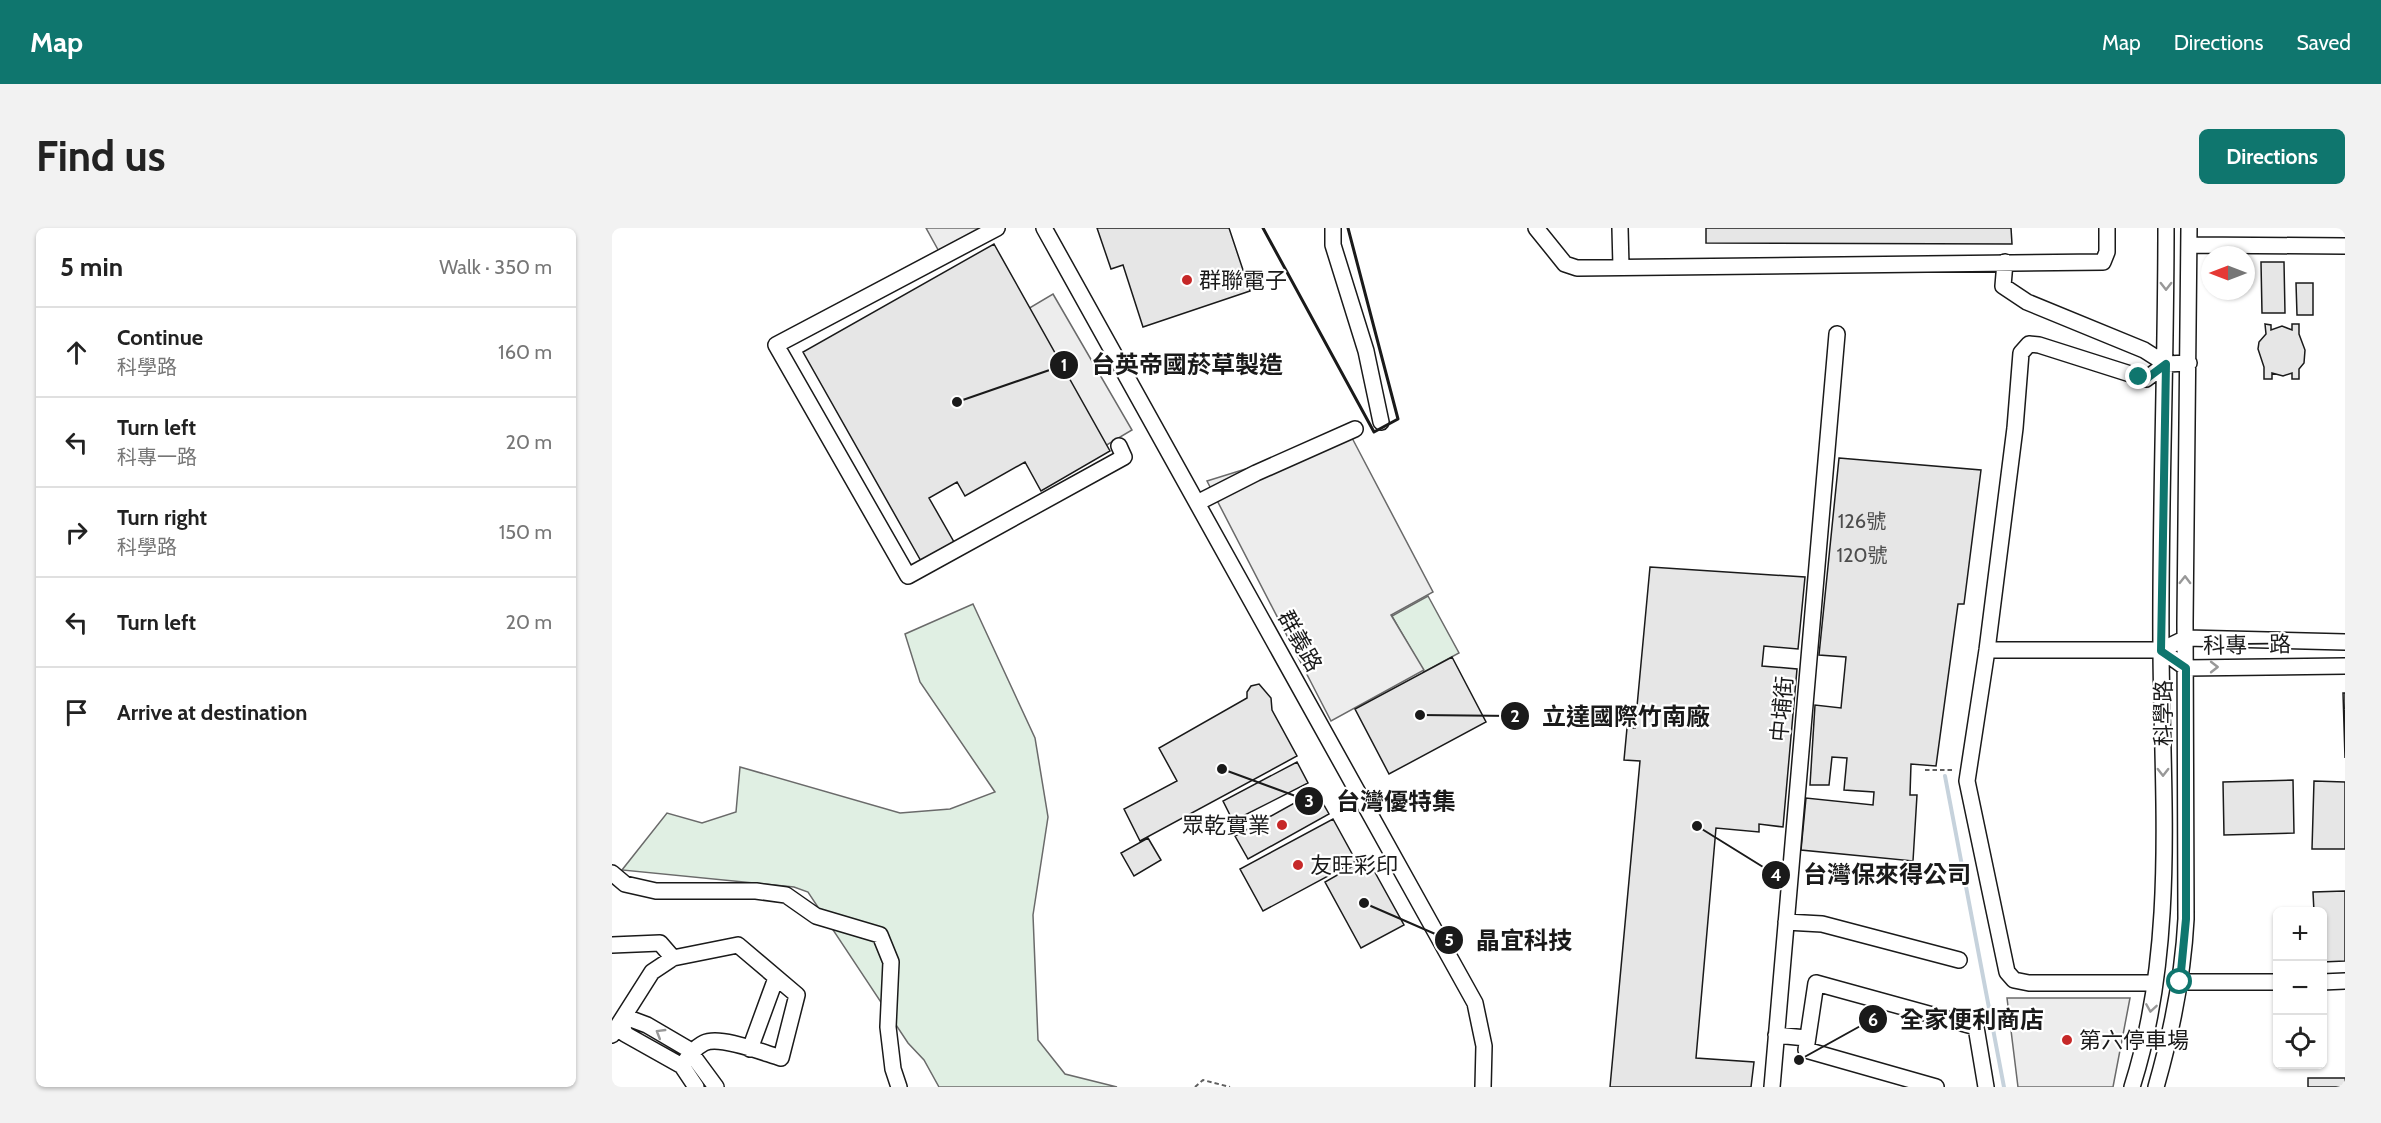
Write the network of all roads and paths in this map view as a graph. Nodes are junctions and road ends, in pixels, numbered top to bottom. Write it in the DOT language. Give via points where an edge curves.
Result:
graph roads {
  1 [pos="997,228"];
  2 [pos="1044,228"];
  3 [pos="1333,228"];
  4 [pos="1536,228"];
  5 [pos="1620,228"];
  6 [pos="2107,228"];
  7 [pos="2166,228"];
  8 [pos="2189,228"];
  9 [pos="2189,245"];
  10 [pos="2345,246"];
  11 [pos="2005,262"];
  12 [pos="1621,267"];
  13 [pos="1837,334"];
  14 [pos="2189,363"];
  15 [pos="2166,364"];
  16 [pos="1381,422"];
  17 [pos="1354,429"];
  18 [pos="1119,446"];
  19 [pos="1197,503"];
  20 [pos="2186,638"];
  21 [pos="2345,642"];
  22 [pos="1987,650"];
  23 [pos="2161,651"];
  24 [pos="2345,666"];
  25 [pos="2186,668"];
  26 [pos="1925,770"];
  27 [pos="1969,770"];
  28 [pos="612,873"];
  29 [pos="1786,922"];
  30 [pos="612,945"];
  31 [pos="673,958"];
  32 [pos="1959,960"];
  33 [pos="777,978"];
  34 [pos="2327,981"];
  35 [pos="2345,981"];
  36 [pos="2180,982"];
  37 [pos="2273,982"];
  38 [pos="2154,983"];
  39 [pos="621,1021"];
  40 [pos="612,1035"];
  41 [pos="1776,1035"];
  42 [pos="1806,1038"];
  43 [pos="750,1049"];
  44 [pos="686,1060"];
  45 [pos="696,1087"];
  46 [pos="716,1087"];
  47 [pos="899,1087"];
  48 [pos="1196,1087"];
  49 [pos="1230,1087"];
  50 [pos="1483,1087"];
  51 [pos="1772,1087"];
  52 [pos="1936,1087"];
  53 [pos="1986,1087"];
  54 [pos="2132,1087"];
  55 [pos="2156,1087"];
  1 -- 18 [label="street" via="776,345 908,576 1124,457"];
  2 -- 19 [label="street, 群義路"];
  3 -- 16 [label="street" via="1333,245 1366,351"];
  4 -- 12 [label="street" via="1565,264 1577,268"];
  5 -- 12 [label="street"];
  6 -- 11 [label="street" via="2103,262"];
  7 -- 15 [label="street, 科學路, one-way"];
  8 -- 9 [label="street, 科學路"];
  9 -- 10 [label="street"];
  9 -- 14 [label="street, 科學路"];
  11 -- 12 [label="street"];
  11 -- 15 [label="street" via="2003,286 2027,302 2144,350"];
  13 -- 29 [label="street, 中埔街"];
  14 -- 15 [label="street"];
  20 -- 14 [label="street, 科學路, one-way"];
  15 -- 22 [label="street" via="2146,379 2039,345 2029,344 2021,353"];
  15 -- 23 [label="street, 科學路"];
  17 -- 19 [label="street"];
  19 -- 50 [label="street, 群義路" via="1475,1003 1484,1046"];
  20 -- 21 [label="street, 科專一路"];
  20 -- 23 [label="street, 科專一路"];
  20 -- 25 [label="street, 科學路"];
  22 -- 23 [label="street"];
  22 -- 27 [label="street"];
  23 -- 25 [label="street, 科專一路"];
  23 -- 38 [label="street, 科學路, one-way" via="2162,922"];
  25 -- 24 [label="street, 科專一路, one-way"];
  25 -- 36 [label="street, 科學路" via="2186,919"];
  26 -- 27 [label="path"];
  27 -- 38 [label="street" via="1967,781 2007,972 2014,980 2029,983"];
  28 -- 47 [label="street" via="625,884 656,891 756,891 786,895 816,916 880,935 891,962 888,1027"];
  29 -- 32 [label="street" via="1822,924"];
  29 -- 41 [label="street, 中埔街"];
  30 -- 31 [label="street" via="660,943"];
  31 -- 33 [label="street" via="738,945"];
  31 -- 39 [label="street" via="652,972"];
  33 -- 43 [label="street"];
  33 -- 43 [label="street" via="797,995 781,1058"];
  34 -- 35 [label="street"];
  36 -- 37 [label="street"];
  36 -- 55 [label="street, 科學路" via="2171,1036"];
  38 -- 54 [label="street, 科學路, one-way" via="2142,1056"];
  39 -- 40 [label="street"];
  39 -- 44 [label="street" via="631,1019 647,1025"];
  41 -- 42 [label="street"];
  41 -- 51 [label="street, 中埔街"];
  42 -- 52 [label="street" via="1806,1050"];
  42 -- 53 [label="street" via="1816,983 1976,1027"];
  43 -- 44 [label="street" via="718,1040 705,1042"];
  44 -- 45 [label="street"];
  44 -- 46 [label="street"];
  48 -- 49 [label="path" via="1203,1080"];
}
